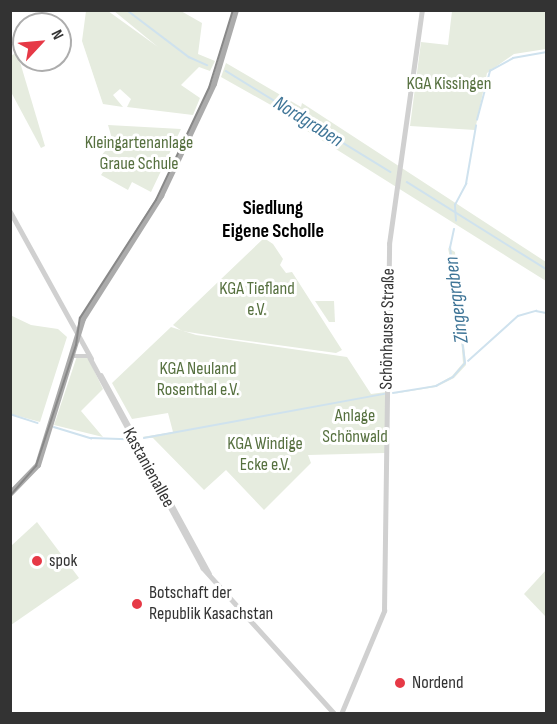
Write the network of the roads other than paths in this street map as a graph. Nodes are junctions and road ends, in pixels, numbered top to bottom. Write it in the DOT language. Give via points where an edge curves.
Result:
graph roads {
  1 [pos="236,10"];
  2 [pos="422,10"];
  3 [pos="10,211"];
  4 [pos="79,337"];
  5 [pos="74,356"];
  6 [pos="90,358"];
  7 [pos="10,495"];
  8 [pos="335,714"];
  9 [pos="341,714"];
  1 -- 4 [label="main road" via="214,84 161,196 84,317"];
  2 -- 9 [label="street, Schönhauser Straße" via="389,243 384,611"];
  3 -- 4 [label="street, Kastanienallee"];
  4 -- 5 [label="main road"];
  4 -- 6 [label="street, Kastanienallee"];
  5 -- 6 [label="street"];
  5 -- 7 [label="main road" via="38,466"];
  6 -- 8 [label="street, Kastanienallee" via="210,576"];
}
